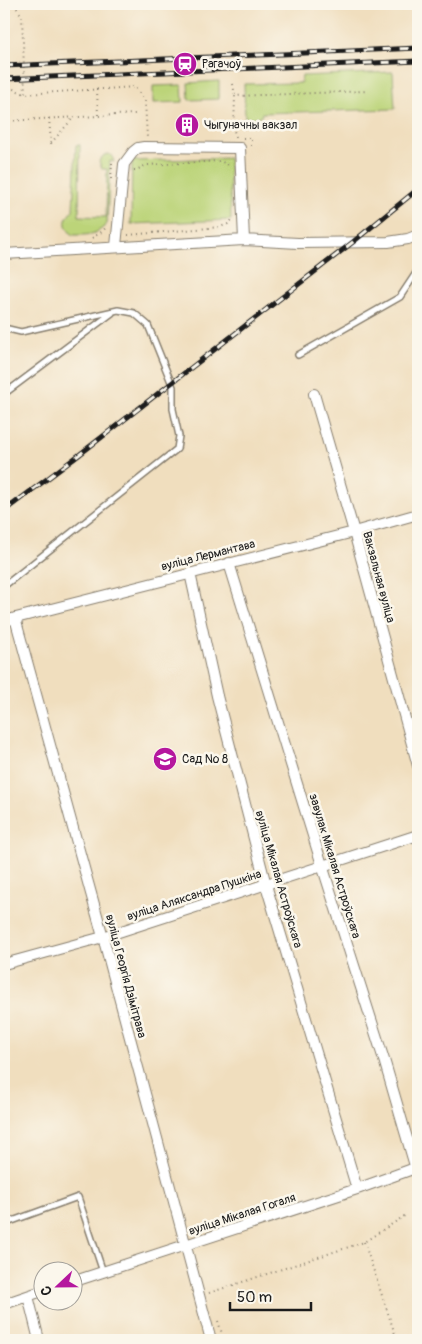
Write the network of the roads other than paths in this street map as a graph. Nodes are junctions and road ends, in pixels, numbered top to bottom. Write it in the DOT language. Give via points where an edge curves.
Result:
graph roads {
  1 [pos="418,235"];
  2 [pos="244,240"];
  3 [pos="117,241"];
  4 [pos="4,254"];
  5 [pos="418,270"];
  6 [pos="115,310"];
  7 [pos="4,328"];
  8 [pos="298,355"];
  9 [pos="4,394"];
  10 [pos="314,394"];
  11 [pos="418,514"];
  12 [pos="354,532"];
  13 [pos="228,563"];
  14 [pos="190,573"];
  15 [pos="4,586"];
  16 [pos="15,618"];
  17 [pos="4,621"];
  18 [pos="418,766"];
  19 [pos="418,835"];
  20 [pos="322,865"];
  21 [pos="266,885"];
  22 [pos="103,937"];
  23 [pos="4,964"];
  24 [pos="418,1170"];
  25 [pos="358,1189"];
  26 [pos="4,1224"];
  27 [pos="185,1246"];
  28 [pos="103,1273"];
  29 [pos="82,1279"];
  30 [pos="32,1295"];
  31 [pos="28,1296"];
  32 [pos="4,1304"];
  33 [pos="39,1340"];
  34 [pos="211,1340"];
  1 -- 2 [label="street" via="371,243"];
  2 -- 3 [label="street"];
  2 -- 3 [label="street" via="240,148 144,146 133,152 123,166"];
  3 -- 4 [label="street"];
  5 -- 8 [label="lane" via="400,297"];
  6 -- 7 [label="lane" via="21,332"];
  6 -- 9 [label="lane"];
  6 -- 15 [label="lane" via="134,313 148,325 173,387 173,409 179,436 177,450"];
  10 -- 12 [label="street, Вакзальная вуліца"];
  11 -- 12 [label="street, вуліца Лермантава"];
  12 -- 13 [label="street, вуліца Лермантава"];
  12 -- 18 [label="street, Вакзальная вуліца"];
  13 -- 14 [label="street, вуліца Лермантава"];
  13 -- 20 [label="street, завулак Мікалая Астроўскага"];
  14 -- 16 [label="street, вуліца Лермантава"];
  14 -- 21 [label="street, вуліца Мікалая Астроўскага" via="217,696"];
  16 -- 17 [label="street, вуліца Лермантава"];
  16 -- 22 [label="street, вуліца Георгія Дзімітрава"];
  19 -- 20 [label="street, вуліца Аляксандра Пушкіна"];
  20 -- 21 [label="street, вуліца Аляксандра Пушкіна"];
  20 -- 24 [label="street, завулак Мікалая Астроўскага"];
  21 -- 22 [label="street, вуліца Аляксандра Пушкіна"];
  21 -- 25 [label="street, вуліца Мікалая Астроўскага"];
  22 -- 23 [label="street, вуліца Аляксандра Пушкіна"];
  22 -- 27 [label="street, вуліца Георгія Дзімітрава"];
  24 -- 25 [label="street, вуліца Мікалая Гогаля"];
  25 -- 27 [label="street, вуліца Мікалая Гогаля"];
  26 -- 28 [label="lane" via="78,1197"];
  27 -- 28 [label="street, вуліца Мікалая Гогаля"];
  27 -- 34 [label="street, вуліца Георгія Дзімітрава"];
  28 -- 29 [label="street, вуліца Мікалая Гогаля"];
  30 -- 31 [label="street"];
  31 -- 32 [label="street"];
  31 -- 33 [label="street"];
}
